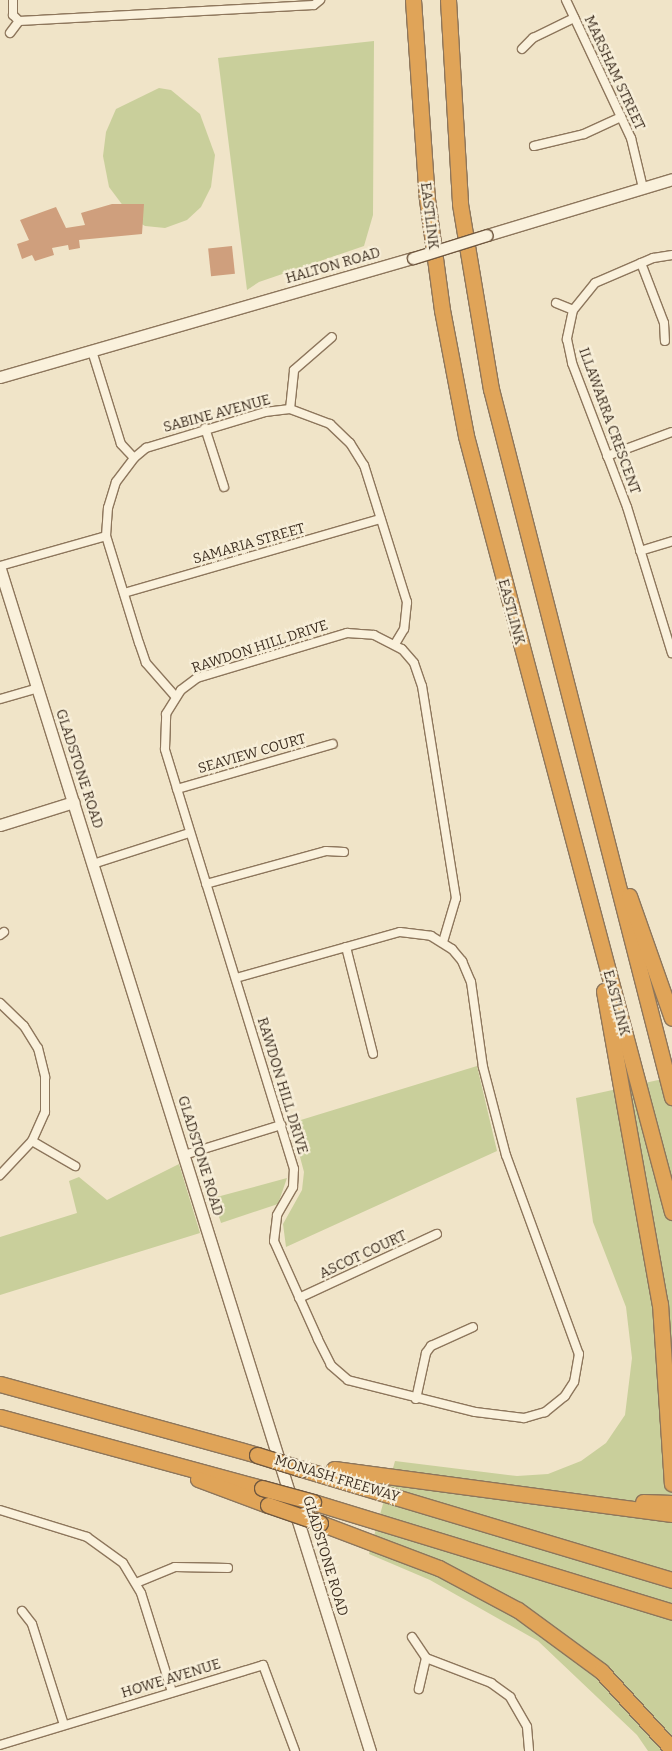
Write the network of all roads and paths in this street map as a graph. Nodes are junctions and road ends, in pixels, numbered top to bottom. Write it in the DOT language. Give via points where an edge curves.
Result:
graph roads {
  1 [pos="13,0"];
  2 [pos="413,0"];
  3 [pos="448,0"];
  4 [pos="566,0"];
  5 [pos="317,3"];
  6 [pos="574,18"];
  7 [pos="19,21"];
  8 [pos="10,33"];
  9 [pos="522,49"];
  10 [pos="621,117"];
  11 [pos="534,146"];
  12 [pos="672,178"];
  13 [pos="643,188"];
  14 [pos="672,255"];
  15 [pos="642,263"];
  16 [pos="556,303"];
  17 [pos="573,310"];
  18 [pos="332,338"];
  19 [pos="665,341"];
  20 [pos="92,351"];
  21 [pos="0,377"];
  22 [pos="290,409"];
  23 [pos="205,428"];
  24 [pos="672,432"];
  25 [pos="607,456"];
  26 [pos="134,458"];
  27 [pos="224,487"];
  28 [pos="381,519"];
  29 [pos="106,536"];
  30 [pos="672,541"];
  31 [pos="640,551"];
  32 [pos="0,568"];
  33 [pos="2,582"];
  34 [pos="124,593"];
  35 [pos="395,644"];
  36 [pos="672,653"];
  37 [pos="38,688"];
  38 [pos="175,696"];
  39 [pos="0,699"];
  40 [pos="333,744"];
  41 [pos="177,789"];
  42 [pos="74,802"];
  43 [pos="602,824"];
  44 [pos="0,825"];
  45 [pos="189,834"];
  46 [pos="344,852"];
  47 [pos="93,864"];
  48 [pos="206,884"];
  49 [pos="587,896"];
  50 [pos="442,942"];
  51 [pos="346,947"];
  52 [pos="236,978"];
  53 [pos="0,1003"];
  54 [pos="672,1018"];
  55 [pos="373,1054"];
  56 [pos="672,1096"];
  57 [pos="281,1124"];
  58 [pos="32,1141"];
  59 [pos="184,1155"];
  60 [pos="75,1166"];
  61 [pos="0,1175"];
  62 [pos="672,1212"];
  63 [pos="437,1234"];
  64 [pos="299,1298"];
  65 [pos="473,1327"];
  66 [pos="0,1384"];
  67 [pos="416,1399"];
  68 [pos="0,1417"];
  69 [pos="129,1452"];
  70 [pos="302,1466"];
  71 [pos="672,1484"];
  72 [pos="672,1503"];
  73 [pos="0,1510"];
  74 [pos="662,1510"];
  75 [pos="228,1568"];
  76 [pos="672,1580"];
  77 [pos="136,1583"];
  78 [pos="22,1610"];
  79 [pos="669,1611"];
  80 [pos="412,1637"];
  81 [pos="426,1658"];
  82 [pos="420,1689"];
  83 [pos="172,1692"];
  84 [pos="64,1725"];
  85 [pos="0,1745"];
  86 [pos="672,1749"];
  87 [pos="294,1751"];
  88 [pos="370,1751"];
  89 [pos="530,1751"];
  1 -- 7 [label="street" via="13,15"];
  2 -- 49 [label="highway, EASTLINK" via="426,191 455,380 488,526"];
  3 -- 43 [label="highway" via="460,204 485,360 521,515"];
  4 -- 6 [label="street, MARSHAM STREET"];
  5 -- 7 [label="street"];
  6 -- 9 [label="street" via="533,38"];
  6 -- 10 [label="street, MARSHAM STREET"];
  7 -- 8 [label="street"];
  10 -- 11 [label="street" via="584,134"];
  10 -- 13 [label="street, MARSHAM STREET" via="631,138"];
  12 -- 13 [label="main road, HALTON ROAD"];
  13 -- 20 [label="main road, HALTON ROAD, bridge"];
  14 -- 15 [label="street, ILLAWARRA CRESCENT"];
  15 -- 17 [label="street, ILLAWARRA CRESCENT" via="595,283"];
  15 -- 19 [label="street" via="664,324"];
  16 -- 17 [label="street"];
  17 -- 25 [label="street, ILLAWARRA CRESCENT" via="568,331 569,354"];
  18 -- 22 [label="street" via="294,370"];
  20 -- 21 [label="main road, HALTON ROAD"];
  20 -- 26 [label="street" via="121,444"];
  22 -- 23 [label="street, SABINE AVENUE"];
  22 -- 28 [label="street, SABINE AVENUE" via="330,424 350,443 364,465"];
  23 -- 26 [label="street, SABINE AVENUE" via="160,442"];
  23 -- 27 [label="street"];
  24 -- 25 [label="street"];
  25 -- 31 [label="street, ILLAWARRA CRESCENT"];
  26 -- 29 [label="street, SABINE AVENUE" via="116,482 108,508"];
  28 -- 34 [label="street, SAMARIA STREET"];
  28 -- 35 [label="street, SABINE AVENUE" via="407,602 404,629"];
  29 -- 32 [label="street"];
  29 -- 34 [label="street, SABINE AVENUE"];
  30 -- 31 [label="street"];
  31 -- 36 [label="street, ILLAWARRA CRESCENT"];
  32 -- 33 [label="main road, GLADSTONE ROAD"];
  33 -- 37 [label="main road, GLADSTONE ROAD"];
  34 -- 38 [label="street, SABINE AVENUE" via="146,663"];
  35 -- 38 [label="street, RAWDON HILL DRIVE" via="374,635 347,633 197,678"];
  35 -- 50 [label="street, RAWDON HILL DRIVE" via="414,663 424,695 456,898"];
  37 -- 39 [label="street"];
  37 -- 42 [label="main road, GLADSTONE ROAD"];
  38 -- 41 [label="street, RAWDON HILL DRIVE" via="166,714 163,733"];
  40 -- 41 [label="street, SEAVIEW COURT"];
  41 -- 45 [label="street, RAWDON HILL DRIVE"];
  42 -- 44 [label="main road"];
  42 -- 47 [label="main road, GLADSTONE ROAD"];
  43 -- 54 [label="highway"];
  43 -- 56 [label="highway"];
  45 -- 47 [label="street"];
  45 -- 48 [label="street, RAWDON HILL DRIVE"];
  46 -- 48 [label="street" via="326,851"];
  47 -- 59 [label="main road, GLADSTONE ROAD"];
  48 -- 52 [label="street, RAWDON HILL DRIVE"];
  49 -- 62 [label="highway, EASTLINK"];
  49 -- 71 [label="highway" via="660,1304"];
  50 -- 51 [label="street" via="422,934 400,932"];
  50 -- 67 [label="street, RAWDON HILL DRIVE" via="452,949 470,982 483,1067 506,1155 568,1314 577,1341 579,1367 574,1382 556,1406 524,1418"];
  51 -- 52 [label="street"];
  51 -- 55 [label="street"];
  52 -- 57 [label="street, RAWDON HILL DRIVE"];
  53 -- 58 [label="street" via="24,1026 38,1048 45,1077 45,1112"];
  57 -- 59 [label="street"];
  57 -- 64 [label="street, RAWDON HILL DRIVE" via="294,1176 290,1195 277,1215 274,1241"];
  58 -- 60 [label="street"];
  58 -- 61 [label="street"];
  59 -- 88 [label="main road, GLADSTONE ROAD"];
  63 -- 64 [label="street, ASCOT COURT"];
  64 -- 67 [label="street, RAWDON HILL DRIVE" via="337,1372 348,1380"];
  65 -- 67 [label="street" via="432,1346 426,1353"];
  66 -- 70 [label="highway, bridge"];
  68 -- 69 [label="highway"];
  69 -- 79 [label="highway, bridge" via="313,1502"];
  69 -- 86 [label="highway, bridge" via="439,1568 518,1610 601,1671"];
  70 -- 74 [label="highway" via="556,1500"];
  70 -- 76 [label="highway, MONASH FREEWAY"];
  72 -- 74 [label="highway"];
  73 -- 77 [label="street" via="98,1542 123,1563"];
  75 -- 77 [label="street" via="174,1567"];
  77 -- 83 [label="street"];
  78 -- 84 [label="street" via="32,1624"];
  80 -- 81 [label="street"];
  81 -- 82 [label="street"];
  81 -- 89 [label="street" via="491,1683 510,1697 525,1721"];
  83 -- 84 [label="street, HOWE AVENUE"];
  83 -- 87 [label="street, HOWE AVENUE" via="263,1665"];
  84 -- 85 [label="street, HOWE AVENUE"];
}
